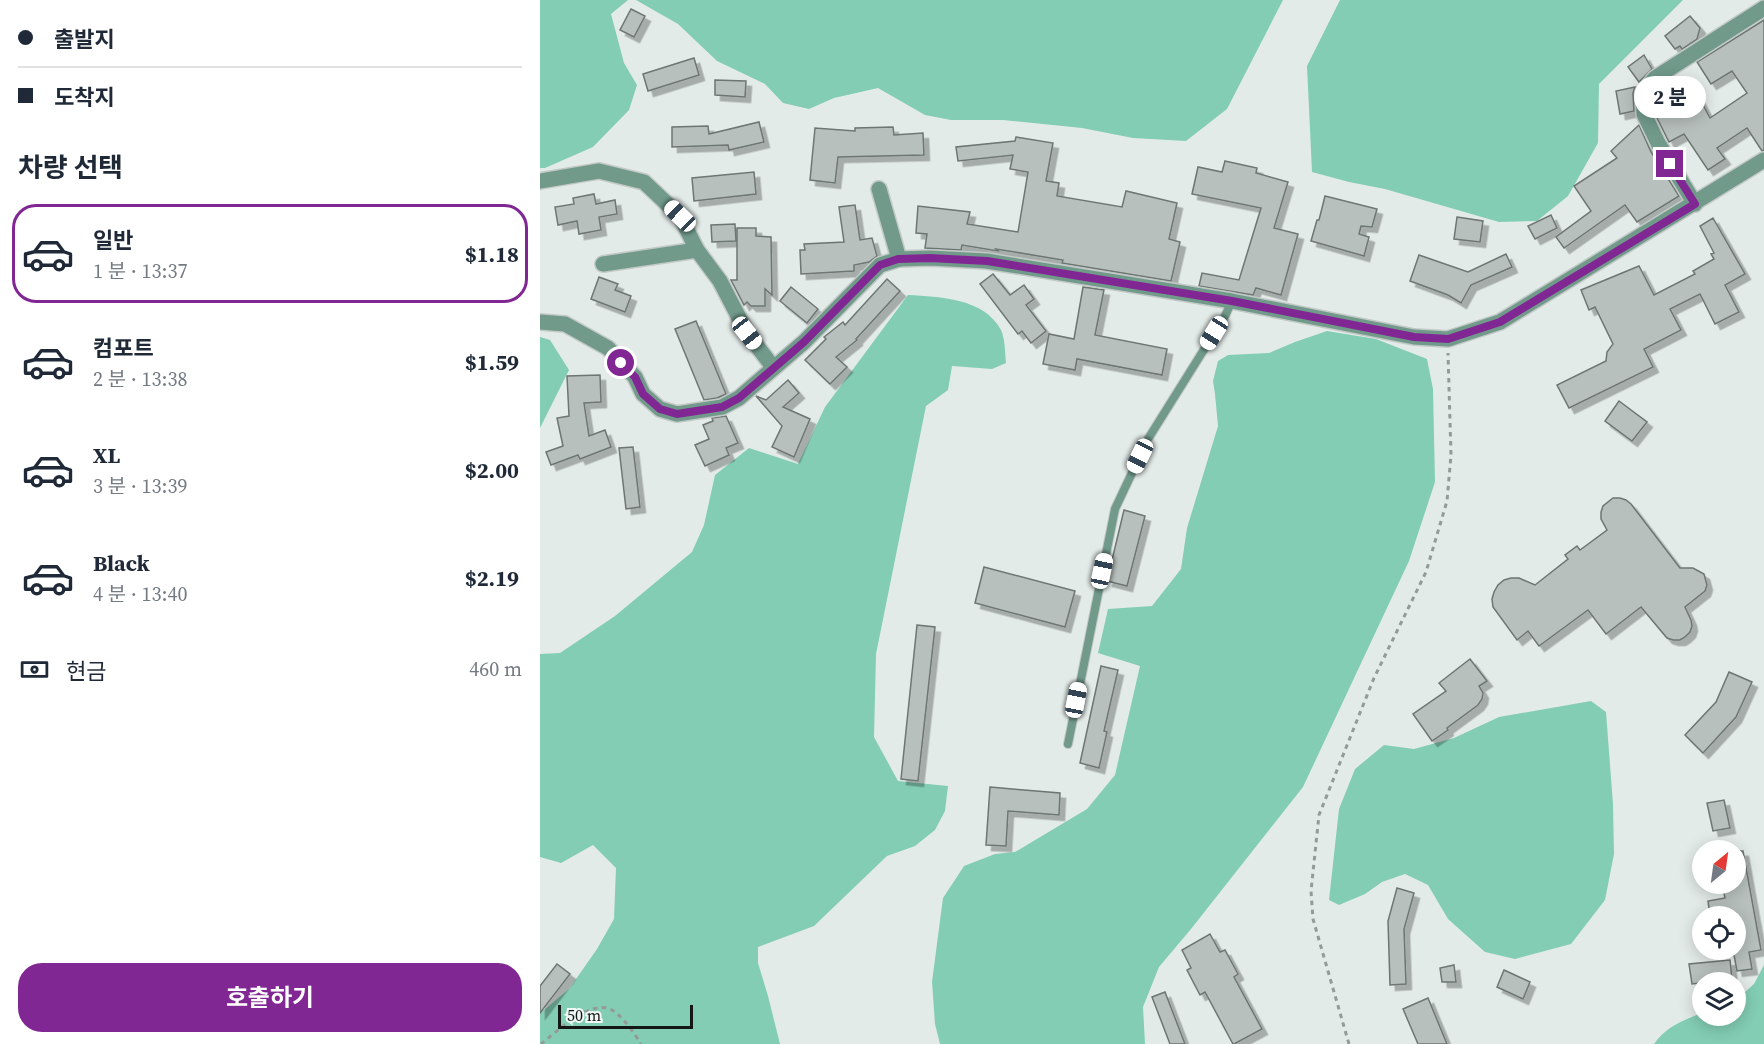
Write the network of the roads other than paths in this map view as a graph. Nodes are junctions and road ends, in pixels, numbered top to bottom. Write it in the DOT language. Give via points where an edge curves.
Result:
graph roads {
  1 [pos="1764,8"];
  2 [pos="1764,160"];
  3 [pos="540,181"];
  4 [pos="879,189"];
  5 [pos="1695,204"];
  6 [pos="697,250"];
  7 [pos="898,259"];
  8 [pos="603,264"];
  9 [pos="1232,301"];
  10 [pos="540,322"];
  11 [pos="773,367"];
  12 [pos="1068,744"];
  1 -- 5 [label="street" via="1655,78 1643,93 1644,114"];
  2 -- 5 [label="street"];
  3 -- 6 [label="street" via="598,171 644,182 680,216"];
  4 -- 7 [label="street"];
  5 -- 9 [label="street" via="1500,322 1448,339 1414,337"];
  6 -- 8 [label="street"];
  6 -- 11 [label="street" via="720,280 747,333"];
  7 -- 9 [label="street" via="987,261"];
  7 -- 11 [label="street" via="880,265 804,342"];
  9 -- 12 [label="lane" via="1148,439 1115,509"];
  10 -- 11 [label="street" via="565,324 608,348 635,377 643,394 660,409 677,414 722,407 739,398"];
}
